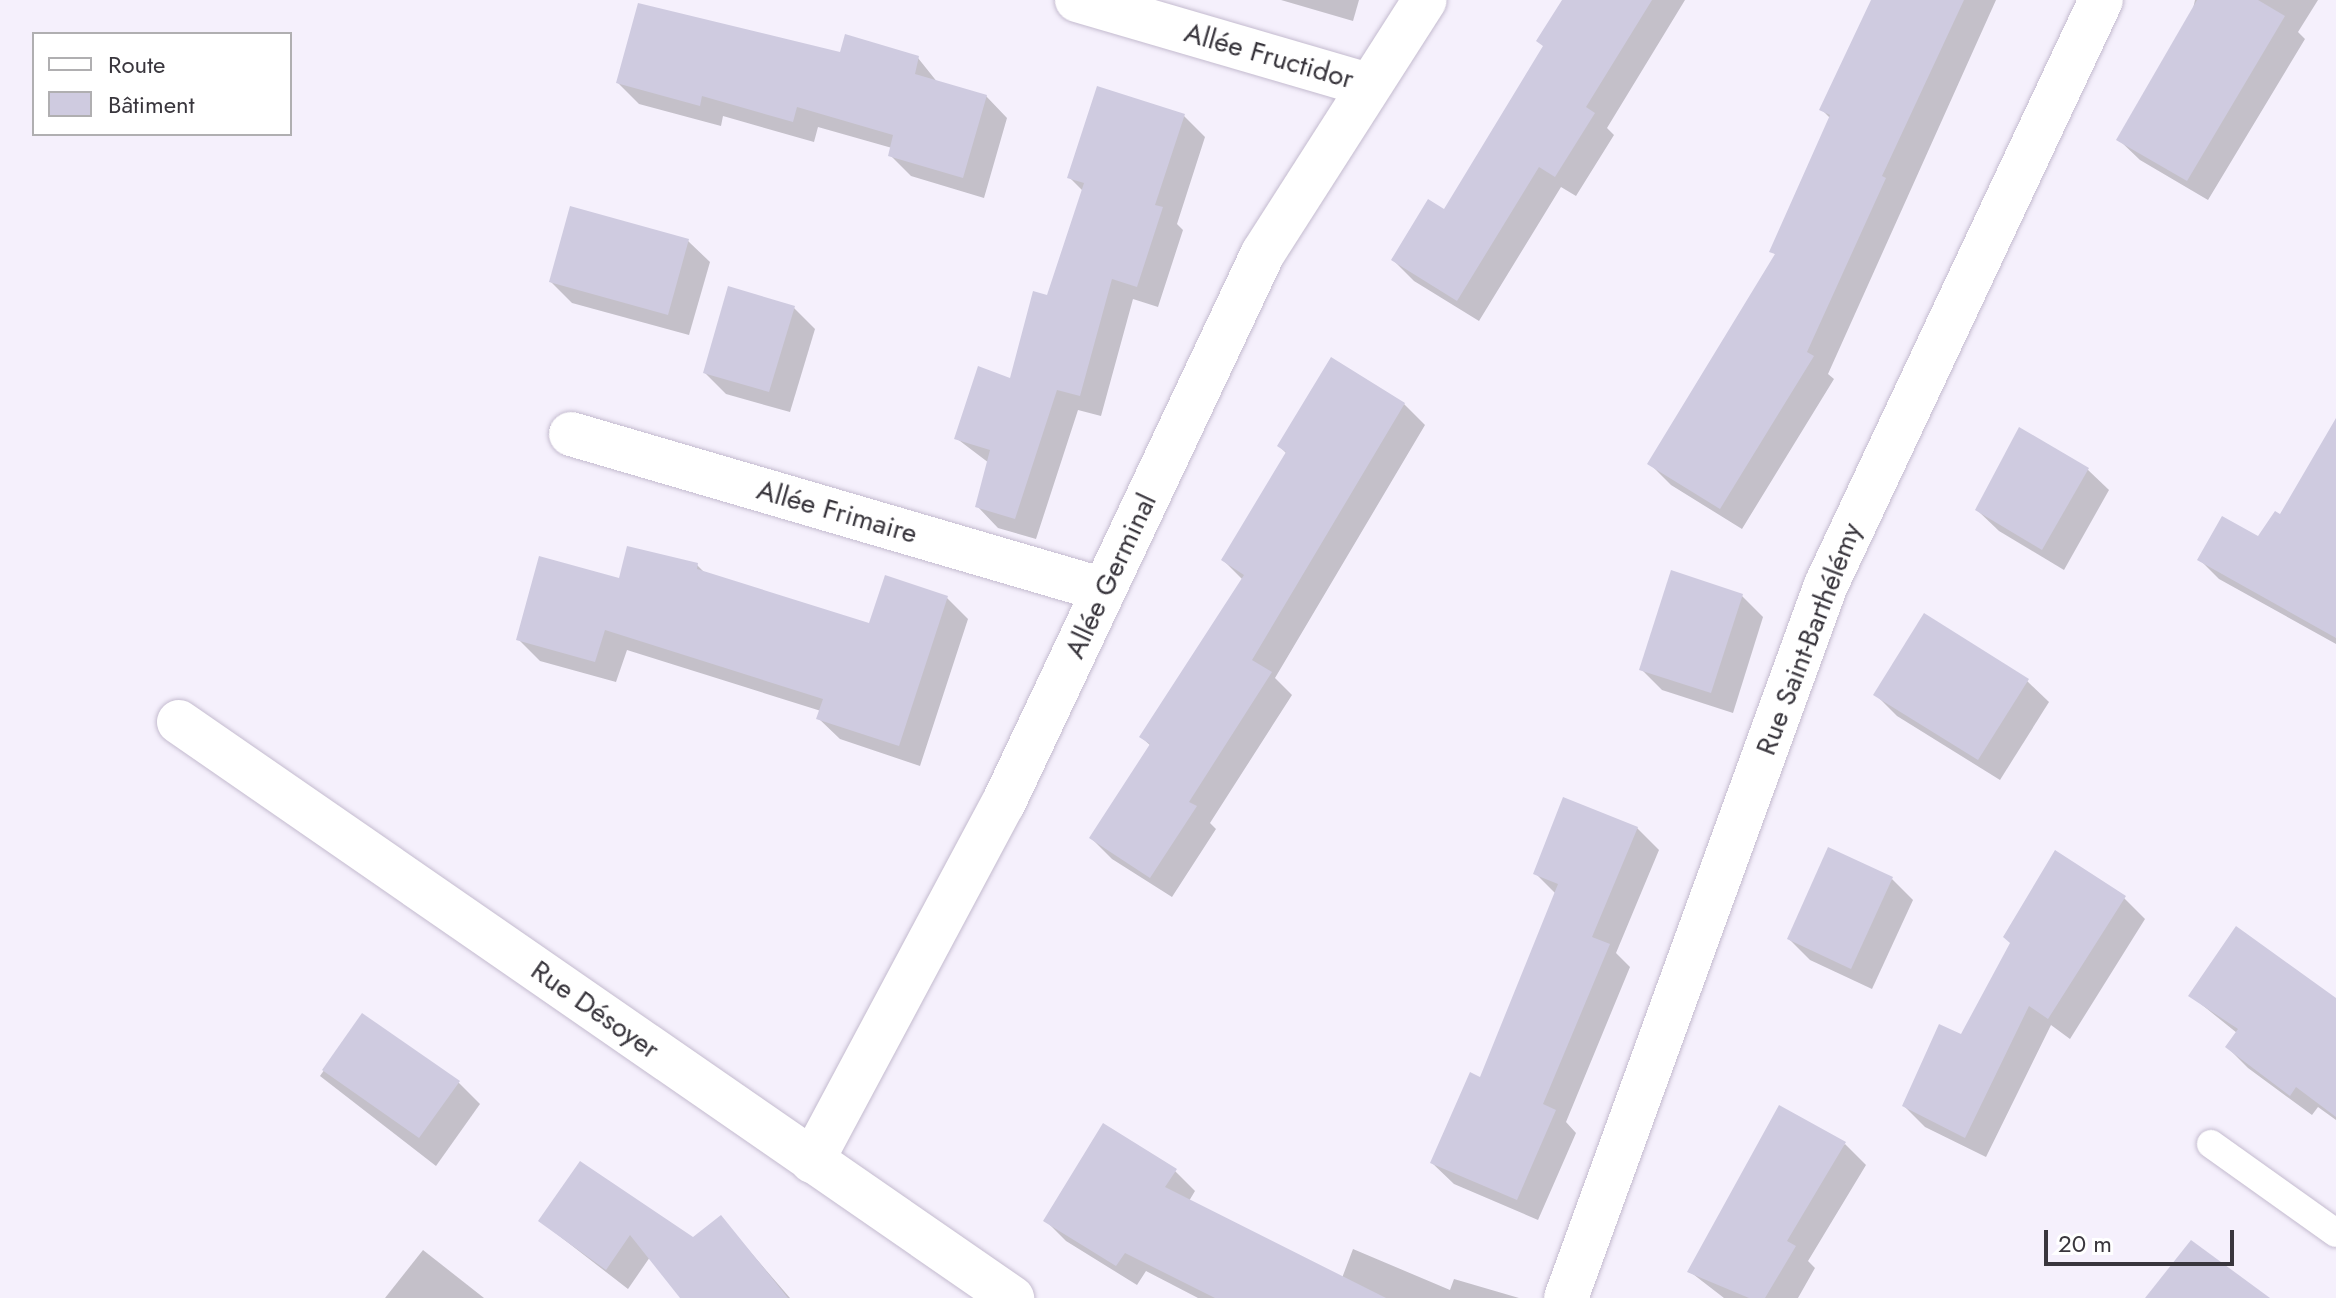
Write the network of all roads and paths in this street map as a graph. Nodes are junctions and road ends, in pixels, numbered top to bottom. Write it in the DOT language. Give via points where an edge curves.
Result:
graph roads {
  1 [pos="1077,0"];
  2 [pos="1425,0"];
  3 [pos="2101,0"];
  4 [pos="1368,85"];
  5 [pos="571,434"];
  6 [pos="1104,590"];
  7 [pos="179,722"];
  8 [pos="2211,1144"];
  9 [pos="812,1161"];
  10 [pos="2336,1233"];
  11 [pos="1012,1298"];
  12 [pos="1566,1298"];
  1 -- 4 [label="street, Allée Fructidor"];
  2 -- 4 [label="street, Allée Germinal"];
  3 -- 12 [label="street, Rue Saint-Barthélémy" via="1826,585"];
  4 -- 6 [label="street, Allée Germinal" via="1263,253"];
  5 -- 6 [label="street, Allée Frimaire"];
  6 -- 9 [label="street, Allée Germinal" via="1003,804"];
  7 -- 9 [label="street, Rue Désoyer"];
  8 -- 10 [label="lane"];
  9 -- 11 [label="street, Rue Désoyer"];
}
